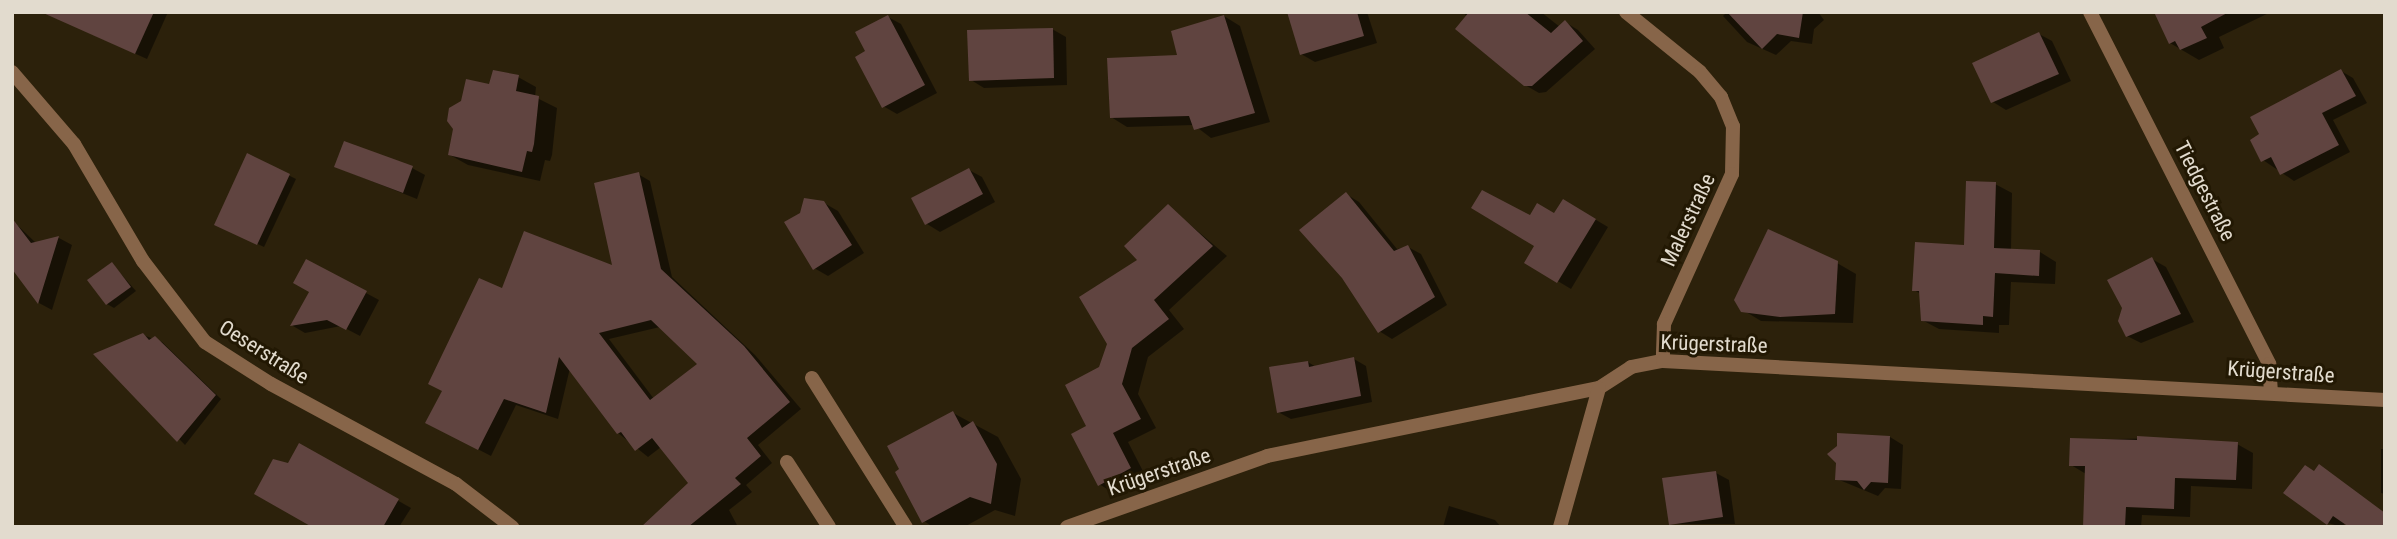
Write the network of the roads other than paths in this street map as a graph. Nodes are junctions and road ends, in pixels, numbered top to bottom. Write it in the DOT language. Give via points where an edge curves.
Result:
graph roads {
  1 [pos="1626,12"];
  2 [pos="2090,12"];
  3 [pos="12,72"];
  4 [pos="1663,360"];
  5 [pos="812,378"];
  6 [pos="1599,388"];
  7 [pos="2271,392"];
  8 [pos="2385,400"];
  9 [pos="787,462"];
  10 [pos="512,527"];
  11 [pos="829,527"];
  12 [pos="906,527"];
  13 [pos="1067,527"];
  14 [pos="1560,527"];
  1 -- 4 [label="street, Malerstraße" via="1700,72 1721,97 1733,126 1732,174 1664,324"];
  2 -- 7 [label="street, Tiedgestraße" via="2269,364"];
  3 -- 10 [label="street, Oeserstraße" via="74,144 143,261 205,342 271,384 456,484"];
  4 -- 6 [label="street, Krügerstraße" via="1631,367"];
  4 -- 7 [label="street, Krügerstraße"];
  5 -- 12 [label="street"];
  6 -- 13 [label="street, Krügerstraße" via="1267,456"];
  6 -- 14 [label="street"];
  7 -- 8 [label="street, Krügerstraße"];
  9 -- 11 [label="street"];
}
